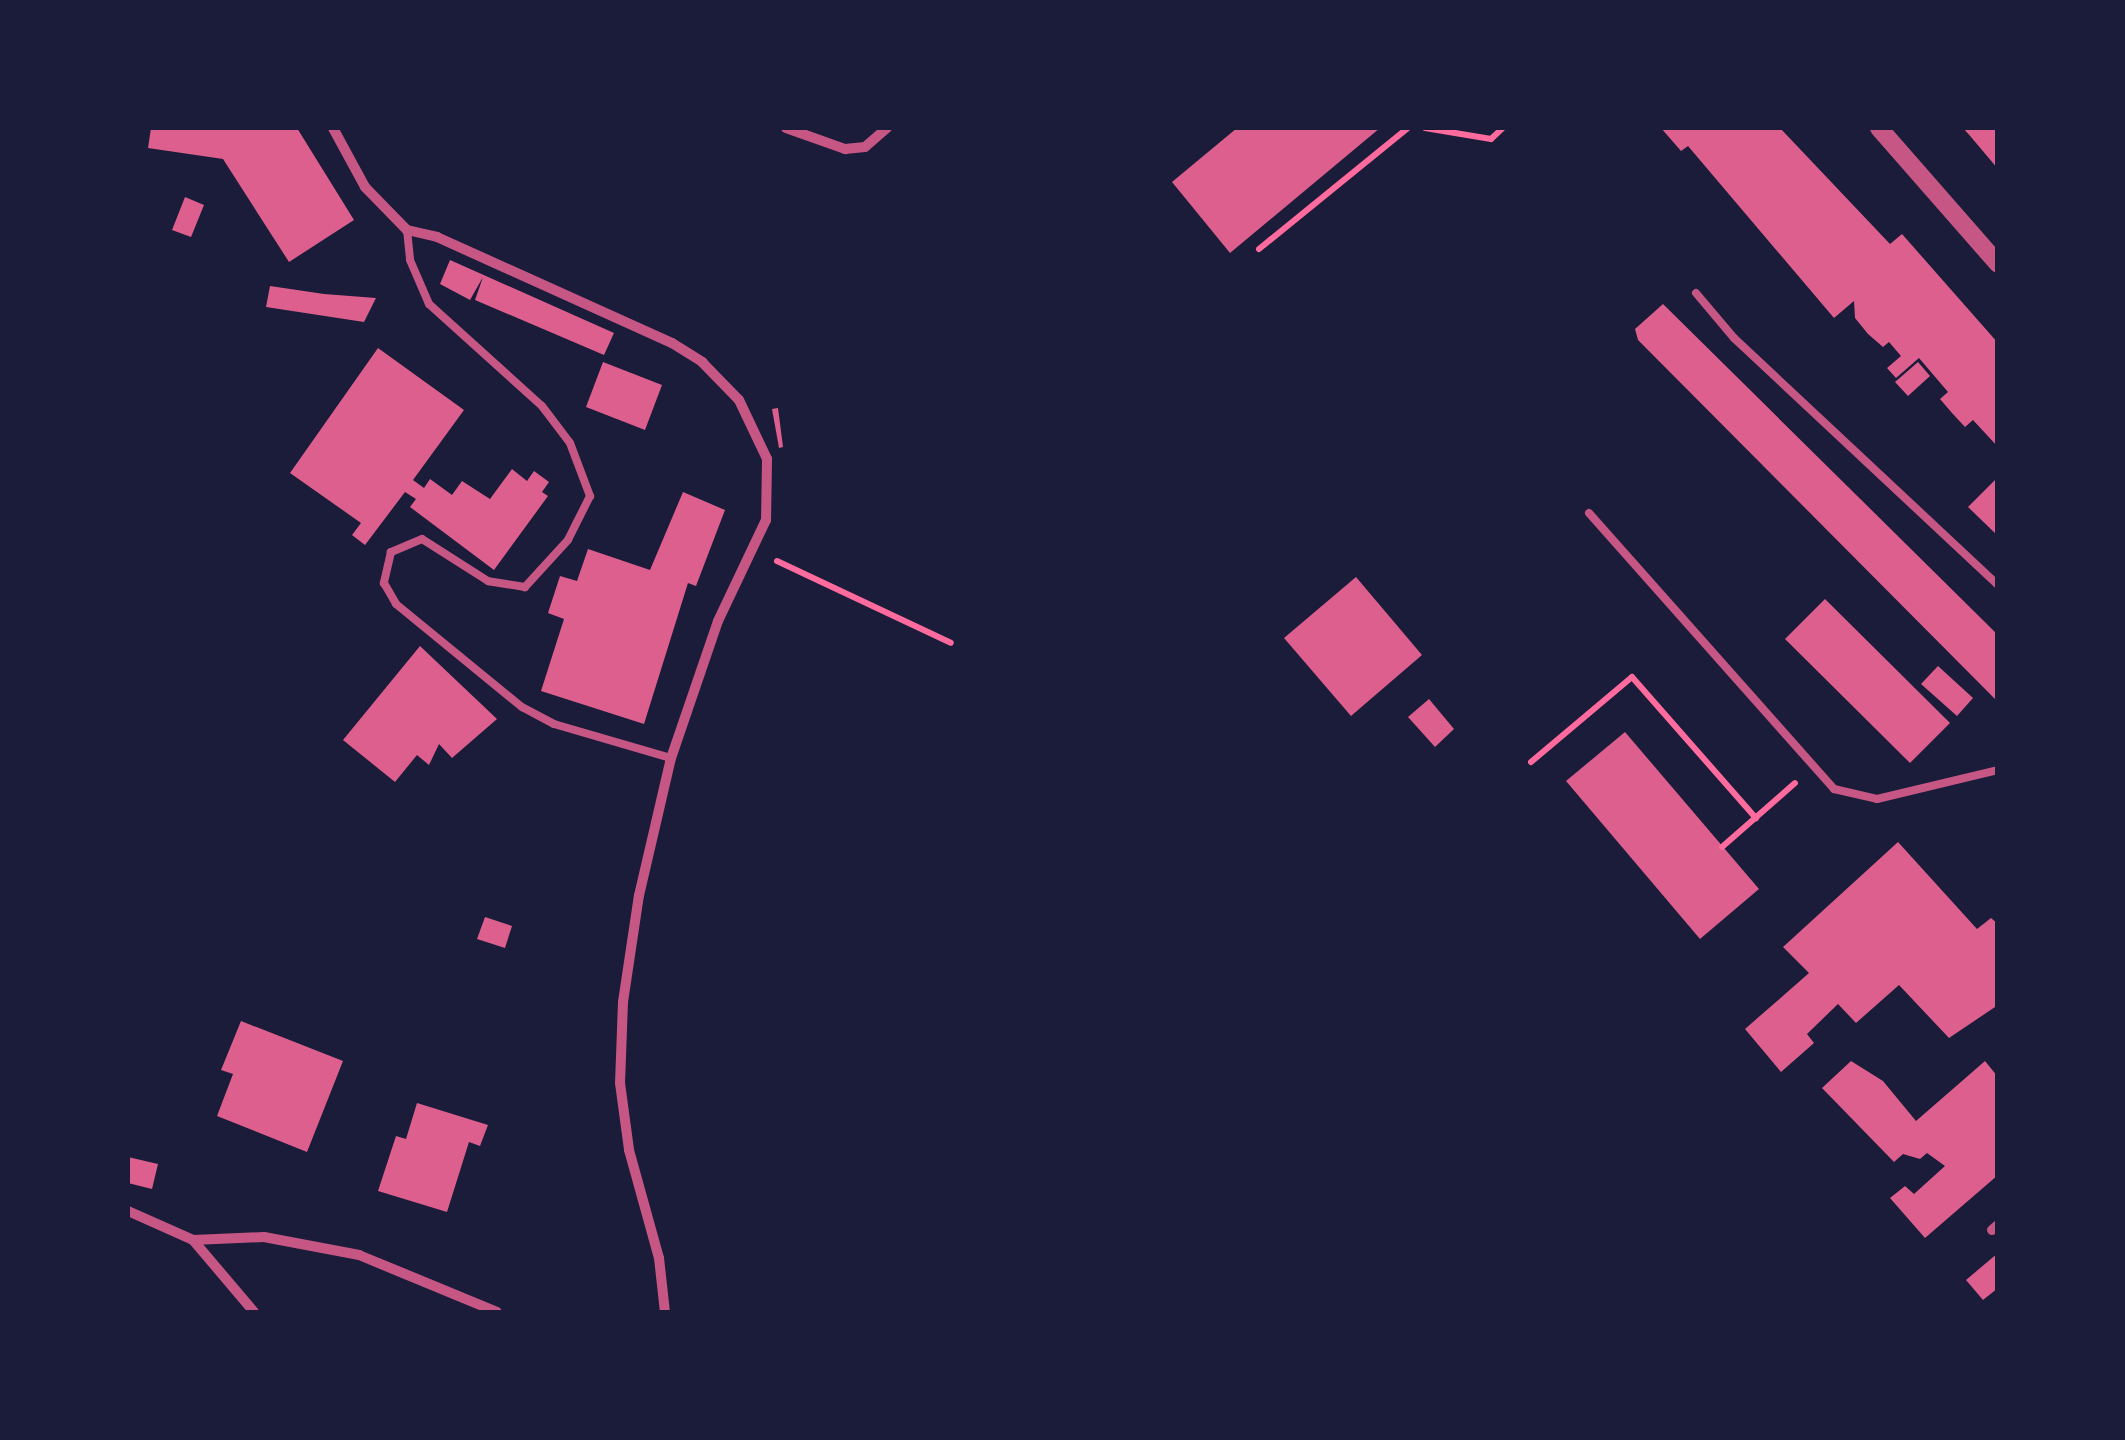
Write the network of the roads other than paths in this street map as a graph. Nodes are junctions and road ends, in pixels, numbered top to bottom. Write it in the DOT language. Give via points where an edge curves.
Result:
graph roads {
  1 [pos="333,128"];
  2 [pos="786,128"];
  3 [pos="887,128"];
  4 [pos="1879,128"];
  5 [pos="407,230"];
  6 [pos="1998,264"];
  7 [pos="1696,294"];
  8 [pos="1589,513"];
  9 [pos="1998,586"];
  10 [pos="672,758"];
  11 [pos="1998,770"];
  12 [pos="128,1211"];
  13 [pos="192,1240"];
  14 [pos="254,1312"];
  15 [pos="497,1312"];
  16 [pos="665,1312"];
  1 -- 5 [label="street" via="365,188"];
  2 -- 3 [label="street" via="845,149 865,147"];
  4 -- 6 [label="street"];
  5 -- 10 [label="street" via="437,236 672,342 739,400 768,459 766,520 718,621"];
  5 -- 10 [label="lane" via="410,260 429,304 542,406 570,443 590,496 568,540 526,587 488,580 422,539 390,552 384,583 396,604 522,707 554,724"];
  7 -- 9 [label="lane" via="1734,338"];
  8 -- 11 [label="lane" via="1811,768 1848,796 1877,799"];
  10 -- 16 [label="street" via="638,895 620,1036 628,1150 659,1258"];
  12 -- 13 [label="street"];
  13 -- 14 [label="street"];
  13 -- 15 [label="street" via="264,1236 359,1255"];
}
